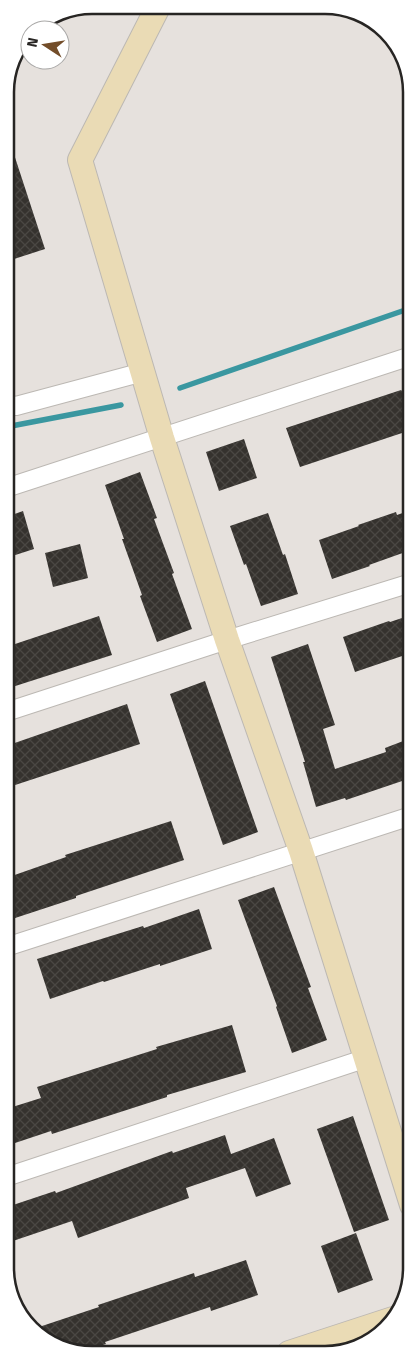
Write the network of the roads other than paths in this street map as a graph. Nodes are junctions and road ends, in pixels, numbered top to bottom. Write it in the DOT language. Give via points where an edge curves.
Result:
graph roads {
  1 [pos="155,14"];
  2 [pos="403,359"];
  3 [pos="143,372"];
  4 [pos="14,406"];
  5 [pos="162,438"];
  6 [pos="14,485"];
  7 [pos="403,585"];
  8 [pos="227,640"];
  9 [pos="14,709"];
  10 [pos="403,819"];
  11 [pos="301,851"];
  12 [pos="14,944"];
  13 [pos="367,1058"];
  14 [pos="14,1174"];
  15 [pos="403,1176"];
  16 [pos="379,1324"];
  17 [pos="312,1346"];
  1 -- 3 [label="street" via="80,160"];
  2 -- 5 [label="street"];
  3 -- 4 [label="street"];
  3 -- 5 [label="street"];
  5 -- 6 [label="street"];
  5 -- 8 [label="street"];
  7 -- 8 [label="street"];
  8 -- 9 [label="street"];
  8 -- 11 [label="street"];
  10 -- 11 [label="street"];
  11 -- 12 [label="street"];
  11 -- 13 [label="street"];
  13 -- 14 [label="street"];
  13 -- 15 [label="street"];
  16 -- 17 [label="street"];
}
